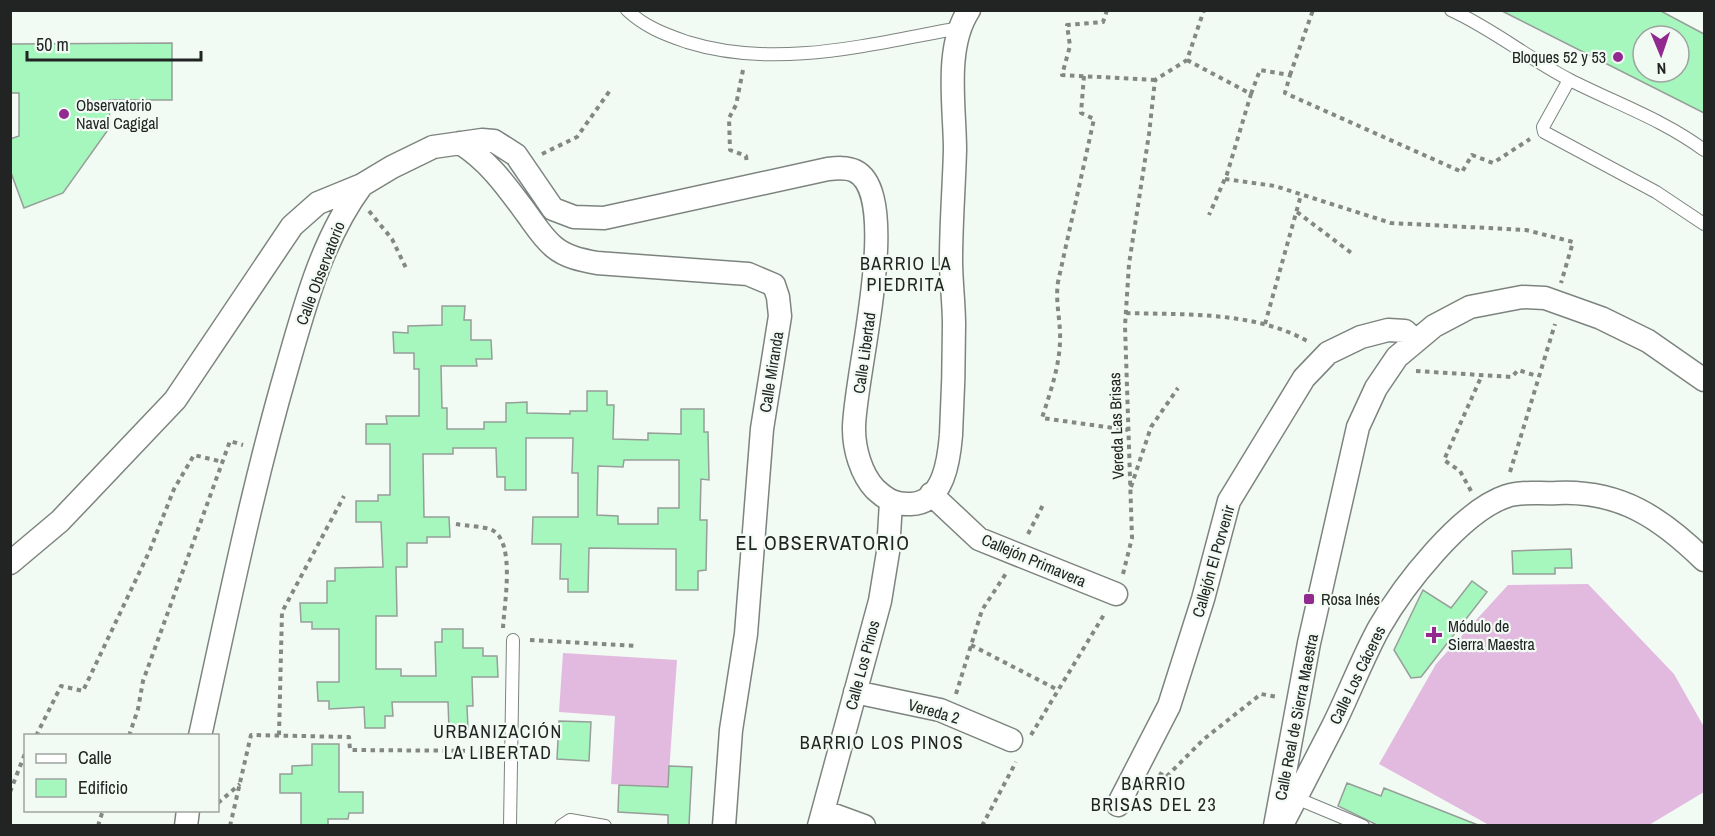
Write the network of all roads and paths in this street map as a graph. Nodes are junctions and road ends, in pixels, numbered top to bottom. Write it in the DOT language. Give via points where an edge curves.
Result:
graph roads {
  1 [pos="627,10"];
  2 [pos="1107,10"];
  3 [pos="1204,10"];
  4 [pos="1313,10"];
  5 [pos="1451,10"];
  6 [pos="965,19"];
  7 [pos="747,55"];
  8 [pos="1187,60"];
  9 [pos="1290,75"];
  10 [pos="1084,76"];
  11 [pos="1155,80"];
  12 [pos="1569,80"];
  13 [pos="611,89"];
  14 [pos="1251,94"];
  15 [pos="1543,130"];
  16 [pos="460,143"];
  17 [pos="1704,150"];
  18 [pos="522,164"];
  19 [pos="1225,179"];
  20 [pos="750,186"];
  21 [pos="358,190"];
  22 [pos="1301,195"];
  23 [pos="1297,211"];
  24 [pos="1209,215"];
  25 [pos="1704,224"];
  26 [pos="1354,255"];
  27 [pos="406,268"];
  28 [pos="1559,302"];
  29 [pos="1126,313"];
  30 [pos="1265,324"];
  31 [pos="1415,340"];
  32 [pos="1328,353"];
  33 [pos="1388,369"];
  34 [pos="1482,375"];
  35 [pos="1537,376"];
  36 [pos="1704,380"];
  37 [pos="1178,388"];
  38 [pos="1128,430"];
  39 [pos="265,450"];
  40 [pos="223,462"];
  41 [pos="1130,490"];
  42 [pos="931,494"];
  43 [pos="1508,495"];
  44 [pos="344,496"];
  45 [pos="891,502"];
  46 [pos="1044,503"];
  47 [pos="1481,510"];
  48 [pos="456,524"];
  49 [pos="1018,555"];
  50 [pos="1704,560"];
  51 [pos="10,563"];
  52 [pos="1116,594"];
  53 [pos="513,640"];
  54 [pos="970,645"];
  55 [pos="637,646"];
  56 [pos="1058,690"];
  57 [pos="855,692"];
  58 [pos="1299,701"];
  59 [pos="950,713"];
  60 [pos="37,734"];
  61 [pos="129,734"];
  62 [pos="200,734"];
  63 [pos="279,735"];
  64 [pos="1020,744"];
  65 [pos="511,751"];
  66 [pos="24,755"];
  67 [pos="1140,762"];
  68 [pos="13,778"];
  69 [pos="240,783"];
  70 [pos="10,792"];
  71 [pos="1296,798"];
  72 [pos="219,802"];
  73 [pos="1118,805"];
  74 [pos="821,818"];
  75 [pos="230,825"];
  76 [pos="510,825"];
  77 [pos="561,825"];
  78 [pos="605,825"];
  79 [pos="724,825"];
  80 [pos="864,825"];
  81 [pos="982,825"];
  82 [pos="1275,825"];
  83 [pos="1281,825"];
  84 [pos="1363,825"];
  1 -- 7 [label="lane" via="655,31 706,48"];
  2 -- 10 [label="path" via="1103,22 1067,25 1070,46 1062,75"];
  3 -- 8 [label="path"];
  4 -- 9 [label="path"];
  5 -- 12 [label="lane"];
  6 -- 7 [label="lane" via="794,56"];
  6 -- 42 [label="street" via="952,74 955,148 951,438 946,471"];
  7 -- 20 [label="path" via="736,105 729,118 730,150 746,156"];
  8 -- 11 [label="path"];
  8 -- 14 [label="path"];
  9 -- 14 [label="path" via="1260,70"];
  9 -- 15 [label="path" via="1285,93 1462,172 1472,154 1493,163"];
  10 -- 11 [label="path"];
  10 -- 38 [label="path" via="1081,112 1094,119 1058,282 1055,300 1060,344 1055,378 1042,418"];
  11 -- 29 [label="path, Vereda Las Brisas" via="1129,264"];
  12 -- 15 [label="lane"];
  12 -- 17 [label="lane" via="1686,136"];
  13 -- 18 [label="path" via="577,137"];
  14 -- 19 [label="path"];
  15 -- 25 [label="lane" via="1656,192"];
  16 -- 18 [label="street, Calle Libertad" via="494,141"];
  16 -- 21 [label="street, Calle Libertad" via="433,147 411,157"];
  16 -- 79 [label="street, Calle Miranda" via="499,176 536,227 560,252 597,263 748,273 774,285 780,316 762,429 746,634 731,730"];
  18 -- 20 [label="street, Calle Libertad" via="553,208 561,214 589,219 624,215"];
  19 -- 22 [label="path" via="1275,186"];
  19 -- 24 [label="path"];
  20 -- 45 [label="street, Calle Libertad" via="844,168 856,171 872,193 877,242 854,429 863,471"];
  21 -- 27 [label="path" via="392,239"];
  21 -- 39 [label="street, Calle Observatorio" via="334,230 308,292"];
  21 -- 51 [label="street, Calle Observatorio" via="318,202 306,211 277,247 175,400 60,521"];
  22 -- 23 [label="path"];
  22 -- 28 [label="path" via="1391,223 1516,229 1573,242"];
  23 -- 26 [label="path"];
  23 -- 30 [label="path"];
  28 -- 31 [label="street, Calle Real de Sierra Maestra" via="1522,297 1470,307"];
  28 -- 35 [label="path"];
  28 -- 36 [label="street, Calle Real de Sierra Maestra" via="1648,341"];
  29 -- 30 [label="path" via="1227,317"];
  29 -- 38 [label="path, Vereda Las Brisas"];
  30 -- 32 [label="path" via="1286,329"];
  31 -- 32 [label="street, Callejón El Porvenir" via="1405,331 1388,330 1361,337"];
  31 -- 33 [label="street, Calle Real de Sierra Maestra"];
  32 -- 67 [label="street, Callejón El Porvenir" via="1304,378 1229,501 1169,706"];
  33 -- 34 [label="path"];
  33 -- 58 [label="street, Calle Real de Sierra Maestra" via="1358,427"];
  34 -- 35 [label="path" via="1512,377 1518,370"];
  34 -- 47 [label="path" via="1444,460 1460,471"];
  35 -- 43 [label="path" via="1510,473"];
  37 -- 41 [label="path" via="1151,427"];
  38 -- 41 [label="path, Vereda Las Brisas"];
  39 -- 40 [label="path" via="230,441"];
  39 -- 62 [label="street, Calle Observatorio"];
  40 -- 60 [label="path" via="194,455 174,489 150,550 83,691 61,686"];
  40 -- 61 [label="path" via="143,681"];
  41 -- 52 [label="path, Vereda Las Brisas" via="1132,538"];
  42 -- 45 [label="street" via="915,504"];
  42 -- 49 [label="street, Callejón Primavera" via="979,539"];
  43 -- 47 [label="street, Calle Los Cáceres"];
  43 -- 50 [label="street, Calle Los Cáceres" via="1601,496 1638,509 1677,533"];
  44 -- 63 [label="path" via="282,612"];
  45 -- 57 [label="street, Calle Los Pinos" via="880,601"];
  46 -- 49 [label="path"];
  47 -- 71 [label="street, Calle Los Cáceres" via="1458,527 1432,556 1380,627"];
  48 -- 53 [label="path" via="493,530 503,541 507,555 502,632"];
  49 -- 52 [label="street, Callejón Primavera"];
  49 -- 54 [label="path" via="982,610"];
  52 -- 56 [label="path, Vereda Las Brisas"];
  53 -- 55 [label="path"];
  53 -- 65 [label="lane"];
  54 -- 56 [label="path"];
  54 -- 59 [label="path"];
  56 -- 64 [label="path, Vereda Las Brisas"];
  57 -- 59 [label="street, Vereda 2"];
  57 -- 74 [label="street, Calle Los Pinos"];
  58 -- 67 [label="path" via="1261,694 1204,739 1166,777"];
  58 -- 82 [label="street, Calle Real de Sierra Maestra"];
  59 -- 64 [label="street, Vereda 2"];
  63 -- 65 [label="path" via="349,737 350,750"];
  63 -- 69 [label="path" via="251,735"];
  64 -- 81 [label="path, Vereda Las Brisas"];
  65 -- 76 [label="lane"];
  66 -- 68 [label="path"];
  67 -- 73 [label="street, Callejón El Porvenir"];
  68 -- 70 [label="path"];
  69 -- 72 [label="path"];
  69 -- 75 [label="path"];
  71 -- 83 [label="street, Calle Los Cáceres"];
  71 -- 84 [label="lane"];
  74 -- 80 [label="street"];
  77 -- 78 [label="lane" via="570,820"];
}
